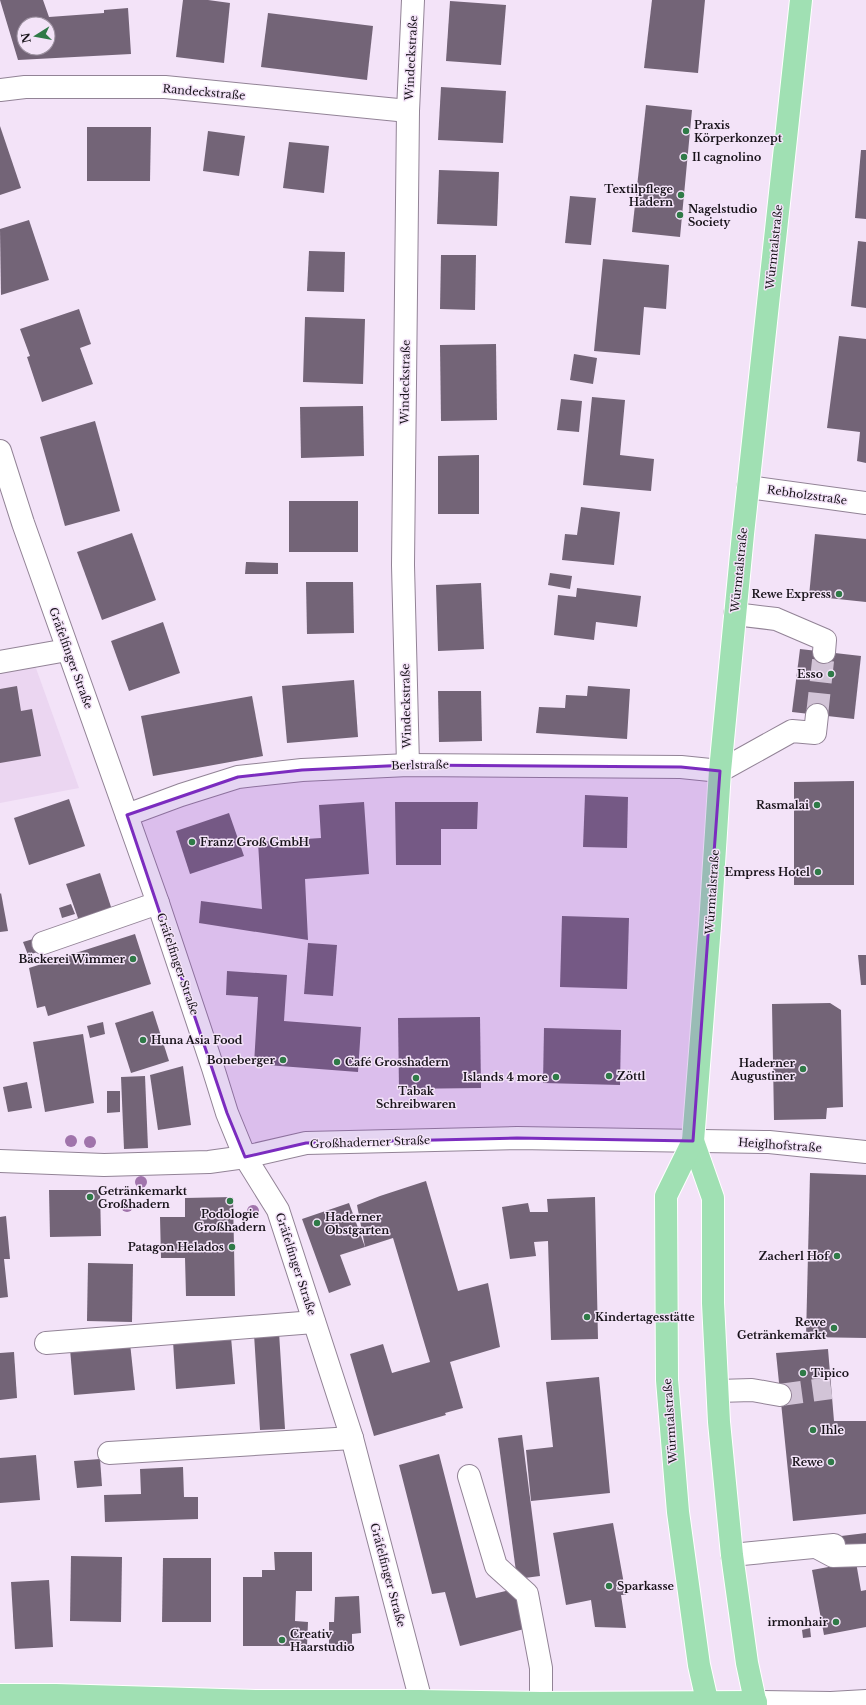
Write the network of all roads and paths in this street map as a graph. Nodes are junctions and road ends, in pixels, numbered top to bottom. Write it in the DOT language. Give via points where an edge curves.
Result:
graph roads {
  1 [pos="413,0"];
  2 [pos="802,0"];
  3 [pos="0,90"];
  4 [pos="408,111"];
  5 [pos="0,451"];
  6 [pos="748,487"];
  7 [pos="866,504"];
  8 [pos="735,614"];
  9 [pos="67,650"];
  10 [pos="824,652"];
  11 [pos="0,662"];
  12 [pos="817,715"];
  13 [pos="408,765"];
  14 [pos="720,771"];
  15 [pos="128,815"];
  16 [pos="158,903"];
  17 [pos="43,943"];
  18 [pos="693,1141"];
  19 [pos="866,1152"];
  20 [pos="245,1157"];
  21 [pos="0,1161"];
  22 [pos="314,1322"];
  23 [pos="46,1343"];
  24 [pos="718,1391"];
  25 [pos="780,1394"];
  26 [pos="352,1438"];
  27 [pos="109,1453"];
  28 [pos="469,1476"];
  29 [pos="732,1555"];
  30 [pos="866,1555"];
  31 [pos="0,1695"];
  32 [pos="866,1701"];
  33 [pos="421,1703"];
  34 [pos="541,1703"];
  35 [pos="707,1703"];
  36 [pos="756,1704"];
  1 -- 4 [label="street, Windeckstraße"];
  2 -- 6 [label="main road, Würmtalstraße"];
  3 -- 4 [label="street, Randeckstraße" via="25,87 165,87"];
  4 -- 13 [label="street, Windeckstraße" via="403,566"];
  5 -- 9 [label="street, Gräfelfinger Straße"];
  6 -- 7 [label="street, Rebholzstraße"];
  6 -- 8 [label="main road, Würmtalstraße"];
  8 -- 10 [label="street" via="776,619 825,640"];
  8 -- 14 [label="main road, Würmtalstraße"];
  9 -- 11 [label="street"];
  9 -- 15 [label="street, Gräfelfinger Straße"];
  12 -- 14 [label="street" via="815,733 792,731"];
  13 -- 14 [label="street, Berlstraße" via="681,767"];
  13 -- 15 [label="street, Berlstraße" via="302,770 238,777"];
  14 -- 18 [label="main road, Würmtalstraße"];
  15 -- 16 [label="street, Gräfelfinger Straße"];
  16 -- 17 [label="street"];
  16 -- 20 [label="street, Gräfelfinger Straße" via="227,1114"];
  18 -- 19 [label="street, Heiglhofstraße" via="769,1142"];
  18 -- 20 [label="street, Großhaderner Straße" via="517,1138 314,1143"];
  18 -- 24 [label="main road, Würmtalstraße" via="713,1198 713,1303"];
  18 -- 35 [label="main road, Würmtalstraße" via="666,1196 667,1380 678,1512 699,1665"];
  20 -- 21 [label="street, Großhaderner Straße" via="209,1162 111,1164"];
  20 -- 22 [label="street, Gräfelfinger Straße" via="278,1210"];
  22 -- 23 [label="street"];
  22 -- 26 [label="street, Gräfelfinger Straße"];
  24 -- 25 [label="street" via="752,1390"];
  24 -- 29 [label="main road, Würmtalstraße"];
  26 -- 27 [label="street"];
  26 -- 33 [label="street, Gräfelfinger Straße"];
  28 -- 34 [label="street" via="496,1566 527,1594 541,1668"];
  29 -- 30 [label="street" via="826,1546 833,1556"];
  29 -- 36 [label="main road, Würmtalstraße" via="747,1663"];
  31 -- 33 [label="main road"];
  32 -- 36 [label="street"];
  33 -- 34 [label="main road"];
  34 -- 35 [label="main road"];
  35 -- 36 [label="main road"];
}
